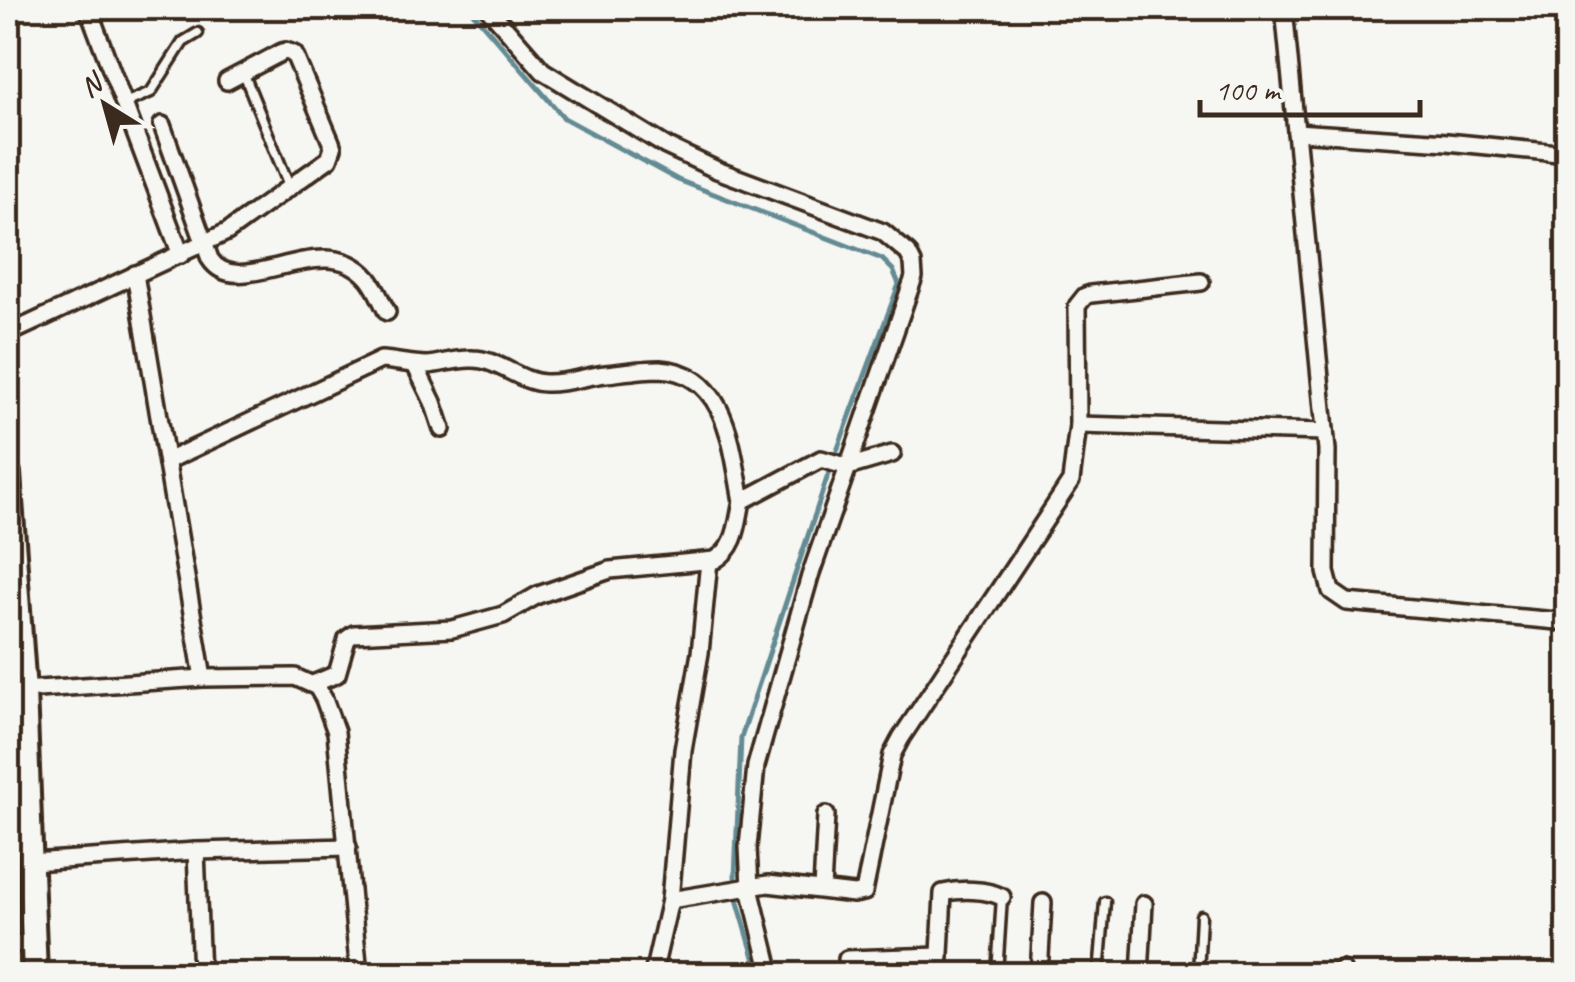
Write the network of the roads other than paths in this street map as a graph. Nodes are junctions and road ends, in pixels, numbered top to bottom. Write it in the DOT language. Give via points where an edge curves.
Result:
graph roads {
  1 [pos="88,8"];
  2 [pos="488,8"];
  3 [pos="1284,8"];
  4 [pos="198,32"];
  5 [pos="243,72"];
  6 [pos="226,80"];
  7 [pos="125,103"];
  8 [pos="162,125"];
  9 [pos="1296,132"];
  10 [pos="1568,154"];
  11 [pos="290,188"];
  12 [pos="205,244"];
  13 [pos="181,255"];
  14 [pos="135,274"];
  15 [pos="1201,282"];
  16 [pos="387,312"];
  17 [pos="8,334"];
  18 [pos="415,365"];
  19 [pos="1078,425"];
  20 [pos="442,429"];
  21 [pos="1325,432"];
  22 [pos="892,454"];
  23 [pos="167,461"];
  24 [pos="839,464"];
  25 [pos="8,472"];
  26 [pos="742,501"];
  27 [pos="708,560"];
  28 [pos="1568,622"];
  29 [pos="204,678"];
  30 [pos="313,684"];
  31 [pos="16,691"];
  32 [pos="826,815"];
  33 [pos="348,846"];
  34 [pos="196,851"];
  35 [pos="32,862"];
  36 [pos="750,888"];
  37 [pos="822,890"];
  38 [pos="1002,897"];
  39 [pos="670,900"];
  40 [pos="1043,902"];
  41 [pos="1105,902"];
  42 [pos="1144,904"];
  43 [pos="1201,916"];
  44 [pos="34,943"];
  45 [pos="8,944"];
  46 [pos="940,956"];
  47 [pos="847,959"];
  48 [pos="1342,972"];
  49 [pos="35,974"];
  50 [pos="201,974"];
  51 [pos="359,974"];
  52 [pos="653,974"];
  53 [pos="771,974"];
  54 [pos="939,974"];
  55 [pos="998,974"];
  56 [pos="1040,974"];
  57 [pos="1099,974"];
  58 [pos="1140,974"];
  59 [pos="1198,974"];
  60 [pos="1304,974"];
  1 -- 7 [label="street"];
  2 -- 24 [label="street" via="543,72 666,146 883,232 908,253 914,277"];
  3 -- 9 [label="street"];
  4 -- 7 [label="lane" via="183,42 151,92"];
  5 -- 6 [label="street"];
  5 -- 11 [label="lane"];
  5 -- 11 [label="street" via="286,51 304,74 332,148 325,164"];
  7 -- 13 [label="street"];
  8 -- 12 [label="street"];
  9 -- 10 [label="street"];
  9 -- 21 [label="street"];
  11 -- 12 [label="street"];
  12 -- 13 [label="street"];
  12 -- 16 [label="street" via="214,266 236,275 308,258 352,265 370,280"];
  13 -- 14 [label="street"];
  14 -- 17 [label="street"];
  14 -- 23 [label="street"];
  15 -- 19 [label="street" via="1080,300"];
  18 -- 20 [label="street"];
  18 -- 23 [label="street" via="381,360"];
  18 -- 26 [label="street" via="474,358 550,384 601,374 680,373 717,403"];
  19 -- 21 [label="street"];
  19 -- 37 [label="street" via="1071,481 892,755 866,888 859,894"];
  21 -- 28 [label="street" via="1331,592 1347,602"];
  22 -- 24 [label="street"];
  23 -- 29 [label="street"];
  24 -- 26 [label="street" via="821,459"];
  24 -- 36 [label="street" via="756,766"];
  25 -- 31 [label="street"];
  26 -- 27 [label="street" via="734,541"];
  27 -- 30 [label="street" via="610,570 503,615 452,628 354,634 337,674"];
  27 -- 39 [label="street"];
  29 -- 30 [label="street" via="296,678"];
  29 -- 31 [label="street"];
  30 -- 33 [label="street" via="336,732"];
  31 -- 35 [label="street"];
  32 -- 37 [label="street"];
  33 -- 34 [label="street"];
  33 -- 51 [label="street"];
  34 -- 35 [label="street"];
  34 -- 50 [label="street"];
  35 -- 44 [label="street"];
  36 -- 37 [label="street"];
  36 -- 39 [label="street"];
  36 -- 53 [label="street"];
  38 -- 46 [label="street" via="943,893"];
  38 -- 55 [label="lane"];
  39 -- 52 [label="street"];
  40 -- 56 [label="street"];
  41 -- 57 [label="lane"];
  42 -- 58 [label="street"];
  43 -- 59 [label="lane"];
  44 -- 45 [label="street"];
  44 -- 49 [label="street"];
  46 -- 47 [label="street"];
  46 -- 54 [label="street"];
  48 -- 60 [label="lane"];
}
